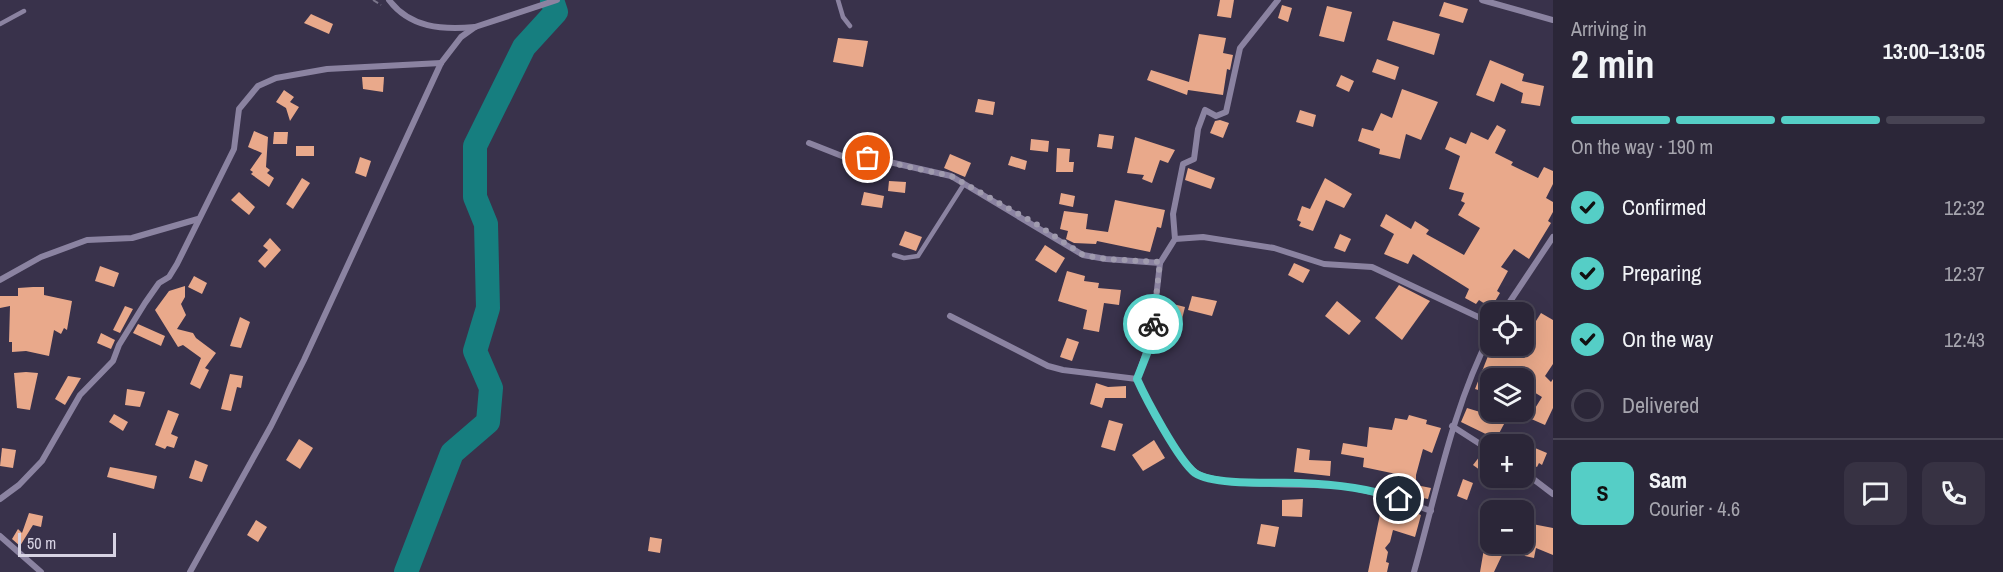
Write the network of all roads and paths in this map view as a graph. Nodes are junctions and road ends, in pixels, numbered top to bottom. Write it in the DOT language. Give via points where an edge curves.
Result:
graph roads {
  1 [pos="389,0"];
  2 [pos="557,0"];
  3 [pos="838,0"];
  4 [pos="1278,0"];
  5 [pos="1482,0"];
  6 [pos="24,11"];
  7 [pos="1553,20"];
  8 [pos="0,24"];
  9 [pos="850,26"];
  10 [pos="475,27"];
  11 [pos="441,63"];
  12 [pos="809,143"];
  13 [pos="964,184"];
  14 [pos="198,219"];
  15 [pos="1553,237"];
  16 [pos="1175,239"];
  17 [pos="1544,251"];
  18 [pos="1553,251"];
  19 [pos="894,255"];
  20 [pos="1160,262"];
  21 [pos="0,280"];
  22 [pos="1510,302"];
  23 [pos="950,316"];
  24 [pos="1480,318"];
  25 [pos="1480,354"];
  26 [pos="1137,379"];
  27 [pos="1452,426"];
  28 [pos="1480,444"];
  29 [pos="1534,480"];
  30 [pos="1553,494"];
  31 [pos="0,499"];
  32 [pos="1431,511"];
  33 [pos="0,536"];
  34 [pos="41,572"];
  35 [pos="190,572"];
  36 [pos="1414,572"];
  1 -- 10 [label="street" via="404,16 423,25 441,29"];
  2 -- 10 [label="street"];
  3 -- 9 [label="lane"];
  4 -- 16 [label="street" via="1239,48 1226,112 1216,116 1205,110 1194,159 1183,164 1173,214"];
  5 -- 7 [label="street"];
  6 -- 8 [label="lane"];
  10 -- 11 [label="street" via="461,37"];
  11 -- 14 [label="street" via="327,69 276,78 258,86 239,109 234,149"];
  11 -- 35 [label="street" via="304,360"];
  12 -- 13 [label="street" via="847,158 877,159 941,173"];
  13 -- 19 [label="lane" via="918,256"];
  13 -- 20 [label="street" via="1083,255"];
  14 -- 21 [label="street" via="132,238 87,240 41,257"];
  14 -- 31 [label="street" via="177,264 149,297 113,361 80,395 42,461"];
  15 -- 17 [label="street"];
  16 -- 20 [label="street"];
  16 -- 24 [label="street" via="1203,237 1274,248 1324,264 1372,267"];
  17 -- 18 [label="street"];
  17 -- 22 [label="street"];
  20 -- 26 [label="street" via="1152,334"];
  23 -- 26 [label="street" via="1048,366"];
  25 -- 27 [label="street"];
  26 -- 32 [label="street" via="1177,450 1196,474 1248,483 1341,486 1383,493"];
  27 -- 28 [label="street"];
  27 -- 32 [label="street"];
  29 -- 30 [label="street"];
  32 -- 36 [label="street"];
  33 -- 34 [label="street"];
}
